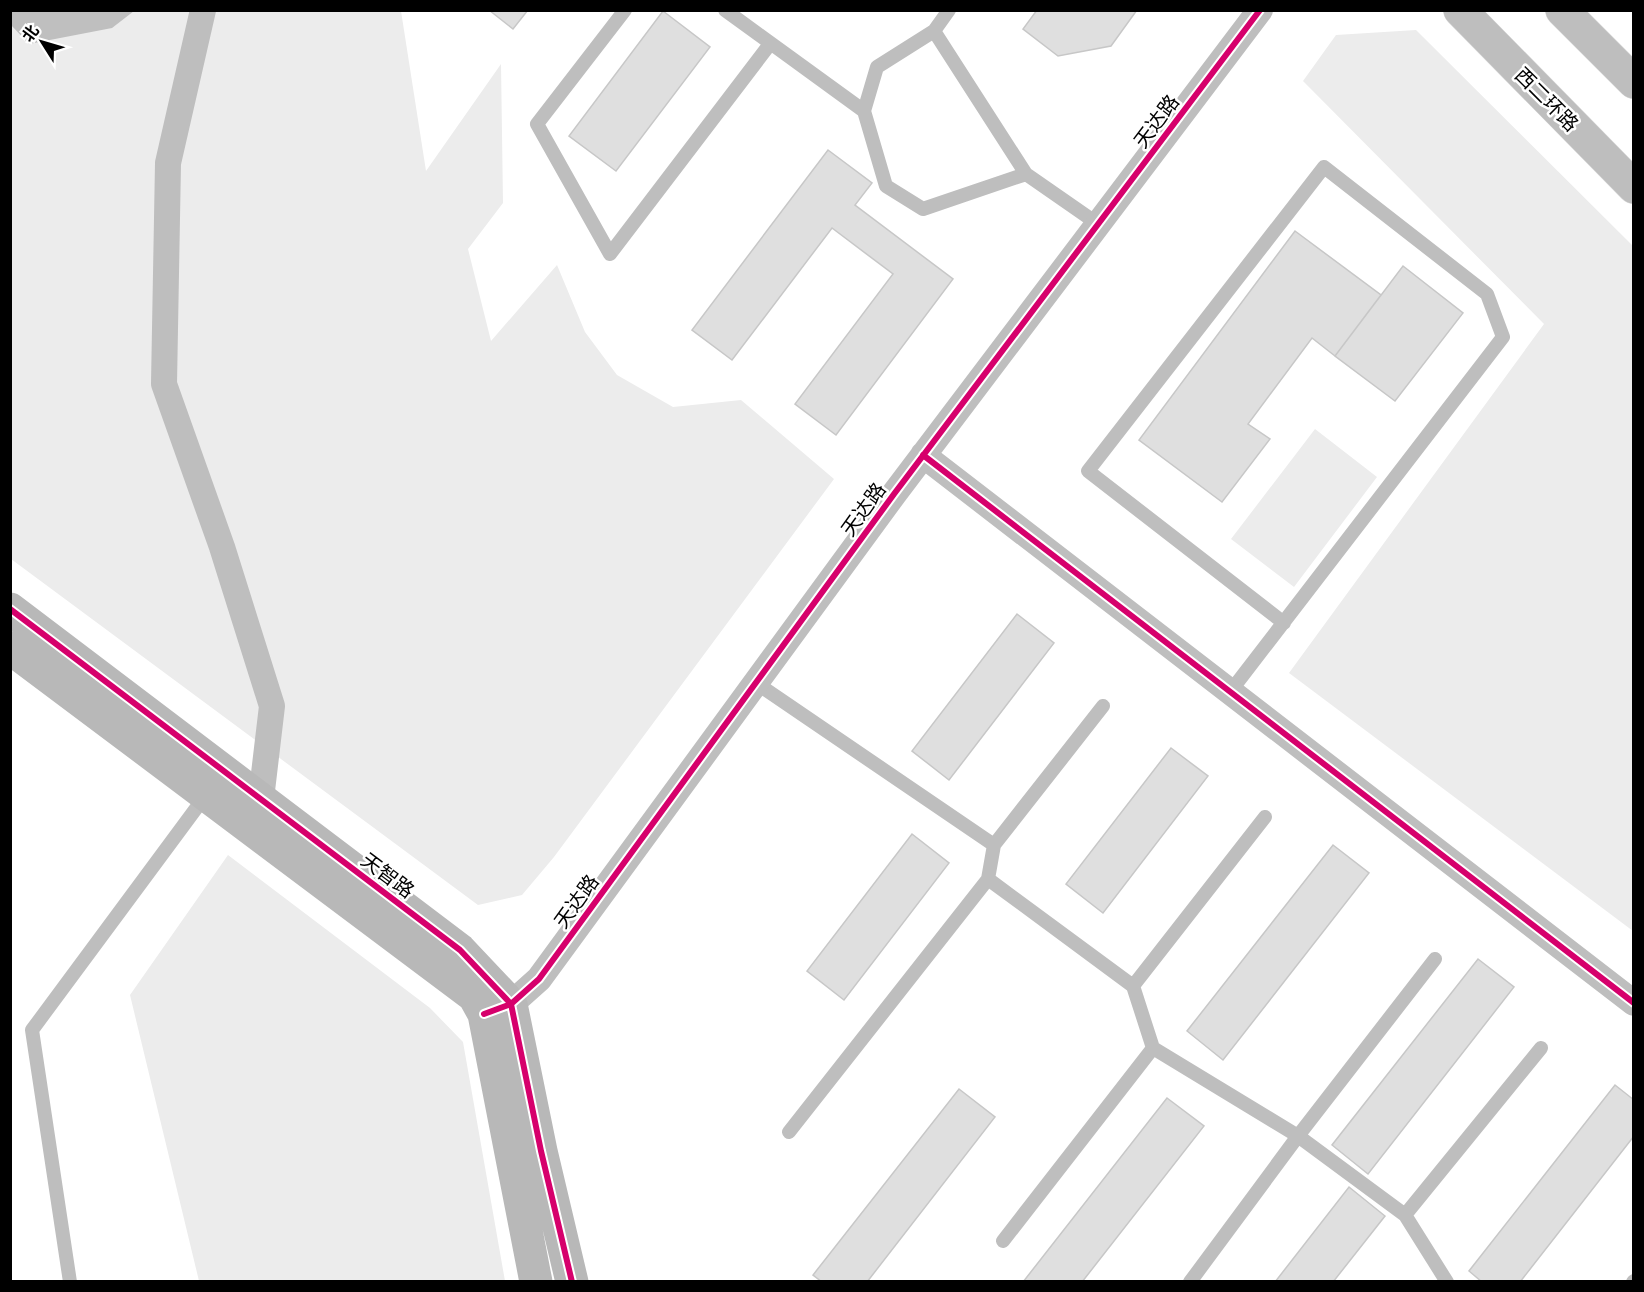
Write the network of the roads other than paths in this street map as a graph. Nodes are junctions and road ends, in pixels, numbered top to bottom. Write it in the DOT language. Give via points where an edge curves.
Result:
graph roads {
  1 [pos="203,10"];
  2 [pos="626,10"];
  3 [pos="725,10"];
  4 [pos="949,10"];
  5 [pos="1260,10"];
  6 [pos="1460,10"];
  7 [pos="1562,10"];
  8 [pos="934,31"];
  9 [pos="770,44"];
  10 [pos="1634,82"];
  11 [pos="864,111"];
  12 [pos="1026,174"];
  13 [pos="1634,187"];
  14 [pos="1098,224"];
  15 [pos="923,455"];
  16 [pos="10,609"];
  17 [pos="1284,623"];
  18 [pos="10,648"];
  19 [pos="756,683"];
  20 [pos="1230,692"];
  21 [pos="1103,706"];
  22 [pos="215,783"];
  23 [pos="261,799"];
  24 [pos="1265,817"];
  25 [pos="994,845"];
  26 [pos="988,879"];
  27 [pos="1434,959"];
  28 [pos="1133,986"];
  29 [pos="1634,1003"];
  30 [pos="498,1009"];
  31 [pos="1153,1048"];
  32 [pos="1541,1048"];
  33 [pos="789,1132"];
  34 [pos="1298,1136"];
  35 [pos="1405,1215"];
  36 [pos="1003,1241"];
  37 [pos="70,1281"];
  38 [pos="536,1281"];
  39 [pos="572,1281"];
  40 [pos="1190,1281"];
  41 [pos="1447,1281"];
  1 -- 23 [label="street" via="168,163 164,384 222,547 272,706"];
  2 -- 9 [label="lane" via="537,124 610,254"];
  3 -- 9 [label="lane"];
  4 -- 8 [label="lane"];
  5 -- 14 [label="street, 天达路"];
  6 -- 13 [label="highway, 西二环路"];
  7 -- 10 [label="highway"];
  8 -- 11 [label="lane" via="877,67"];
  8 -- 12 [label="lane"];
  9 -- 11 [label="lane"];
  11 -- 12 [label="lane" via="886,186 923,209"];
  12 -- 14 [label="lane"];
  14 -- 15 [label="street, 天达路"];
  15 -- 19 [label="street, 天达路"];
  15 -- 20 [label="street"];
  16 -- 22 [label="street, 天智路"];
  17 -- 17 [label="lane" via="1503,337 1487,294 1324,168 1088,471"];
  17 -- 20 [label="lane"];
  18 -- 22 [label="street, 天智路"];
  19 -- 25 [label="lane"];
  19 -- 30 [label="street, 天达路" via="539,979"];
  20 -- 29 [label="street"];
  21 -- 25 [label="lane"];
  22 -- 23 [label="street, 天智路"];
  22 -- 30 [label="street, 天智路" via="474,996"];
  22 -- 37 [label="lane" via="32,1030"];
  23 -- 30 [label="street, 天智路" via="460,951"];
  24 -- 28 [label="lane"];
  25 -- 26 [label="lane"];
  26 -- 28 [label="lane"];
  26 -- 33 [label="lane"];
  27 -- 34 [label="lane"];
  28 -- 31 [label="lane"];
  30 -- 38 [label="street, 天智路"];
  30 -- 39 [label="street, 天智路" via="541,1151"];
  31 -- 34 [label="lane"];
  31 -- 36 [label="lane"];
  32 -- 35 [label="lane"];
  34 -- 35 [label="lane"];
  34 -- 40 [label="lane"];
  35 -- 41 [label="lane"];
}
